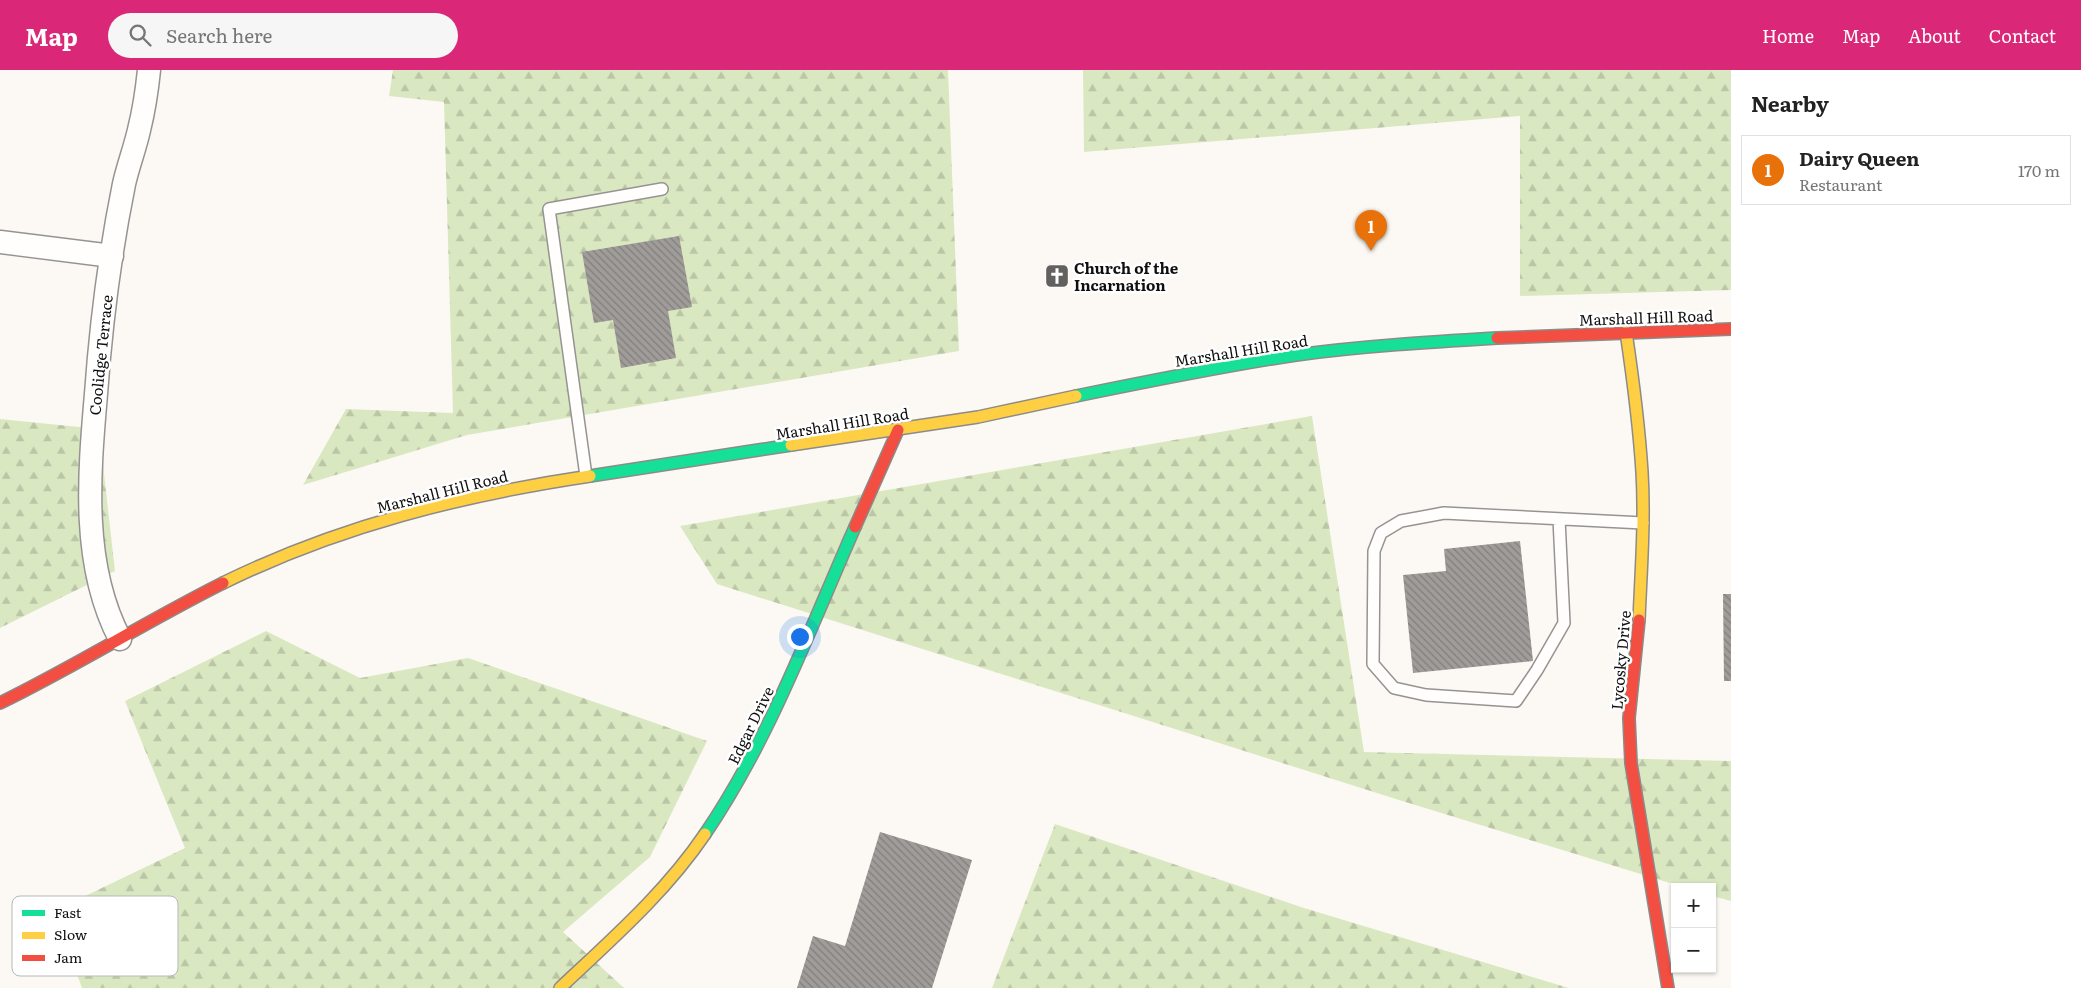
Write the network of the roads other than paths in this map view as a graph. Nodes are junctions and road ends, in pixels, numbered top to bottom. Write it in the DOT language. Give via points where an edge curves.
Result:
graph roads {
  1 [pos="149,70"];
  2 [pos="662,190"];
  3 [pos="0,242"];
  4 [pos="112,256"];
  5 [pos="1731,329"];
  6 [pos="1626,332"];
  7 [pos="898,430"];
  8 [pos="586,476"];
  9 [pos="1559,518"];
  10 [pos="1643,523"];
  11 [pos="120,639"];
  12 [pos="0,703"];
  13 [pos="560,988"];
  14 [pos="1668,988"];
  1 -- 4 [label="street, Coolidge Terrace"];
  2 -- 8 [label="lane" via="549,209"];
  3 -- 4 [label="street"];
  4 -- 11 [label="street, Coolidge Terrace" via="99,346 89,472 91,523 101,591 108,617"];
  5 -- 6 [label="main road, Marshall Hill Road"];
  6 -- 7 [label="main road, Marshall Hill Road" via="1417,343 1298,355 1197,371 978,417"];
  6 -- 10 [label="main road, Lycosky Drive" via="1636,401"];
  7 -- 8 [label="main road, Marshall Hill Road"];
  7 -- 13 [label="main road, Edgar Drive" via="761,741 728,799 692,853 651,902"];
  8 -- 11 [label="main road, Marshall Hill Road" via="464,498 327,538 248,571"];
  9 -- 9 [label="lane" via="1564,623 1516,701 1426,695 1394,688 1374,664 1374,551 1380,533 1401,521 1444,513"];
  9 -- 10 [label="lane"];
  10 -- 14 [label="main road, Lycosky Drive" via="1639,630 1629,718 1631,763"];
  11 -- 12 [label="main road, Marshall Hill Road"];
}
